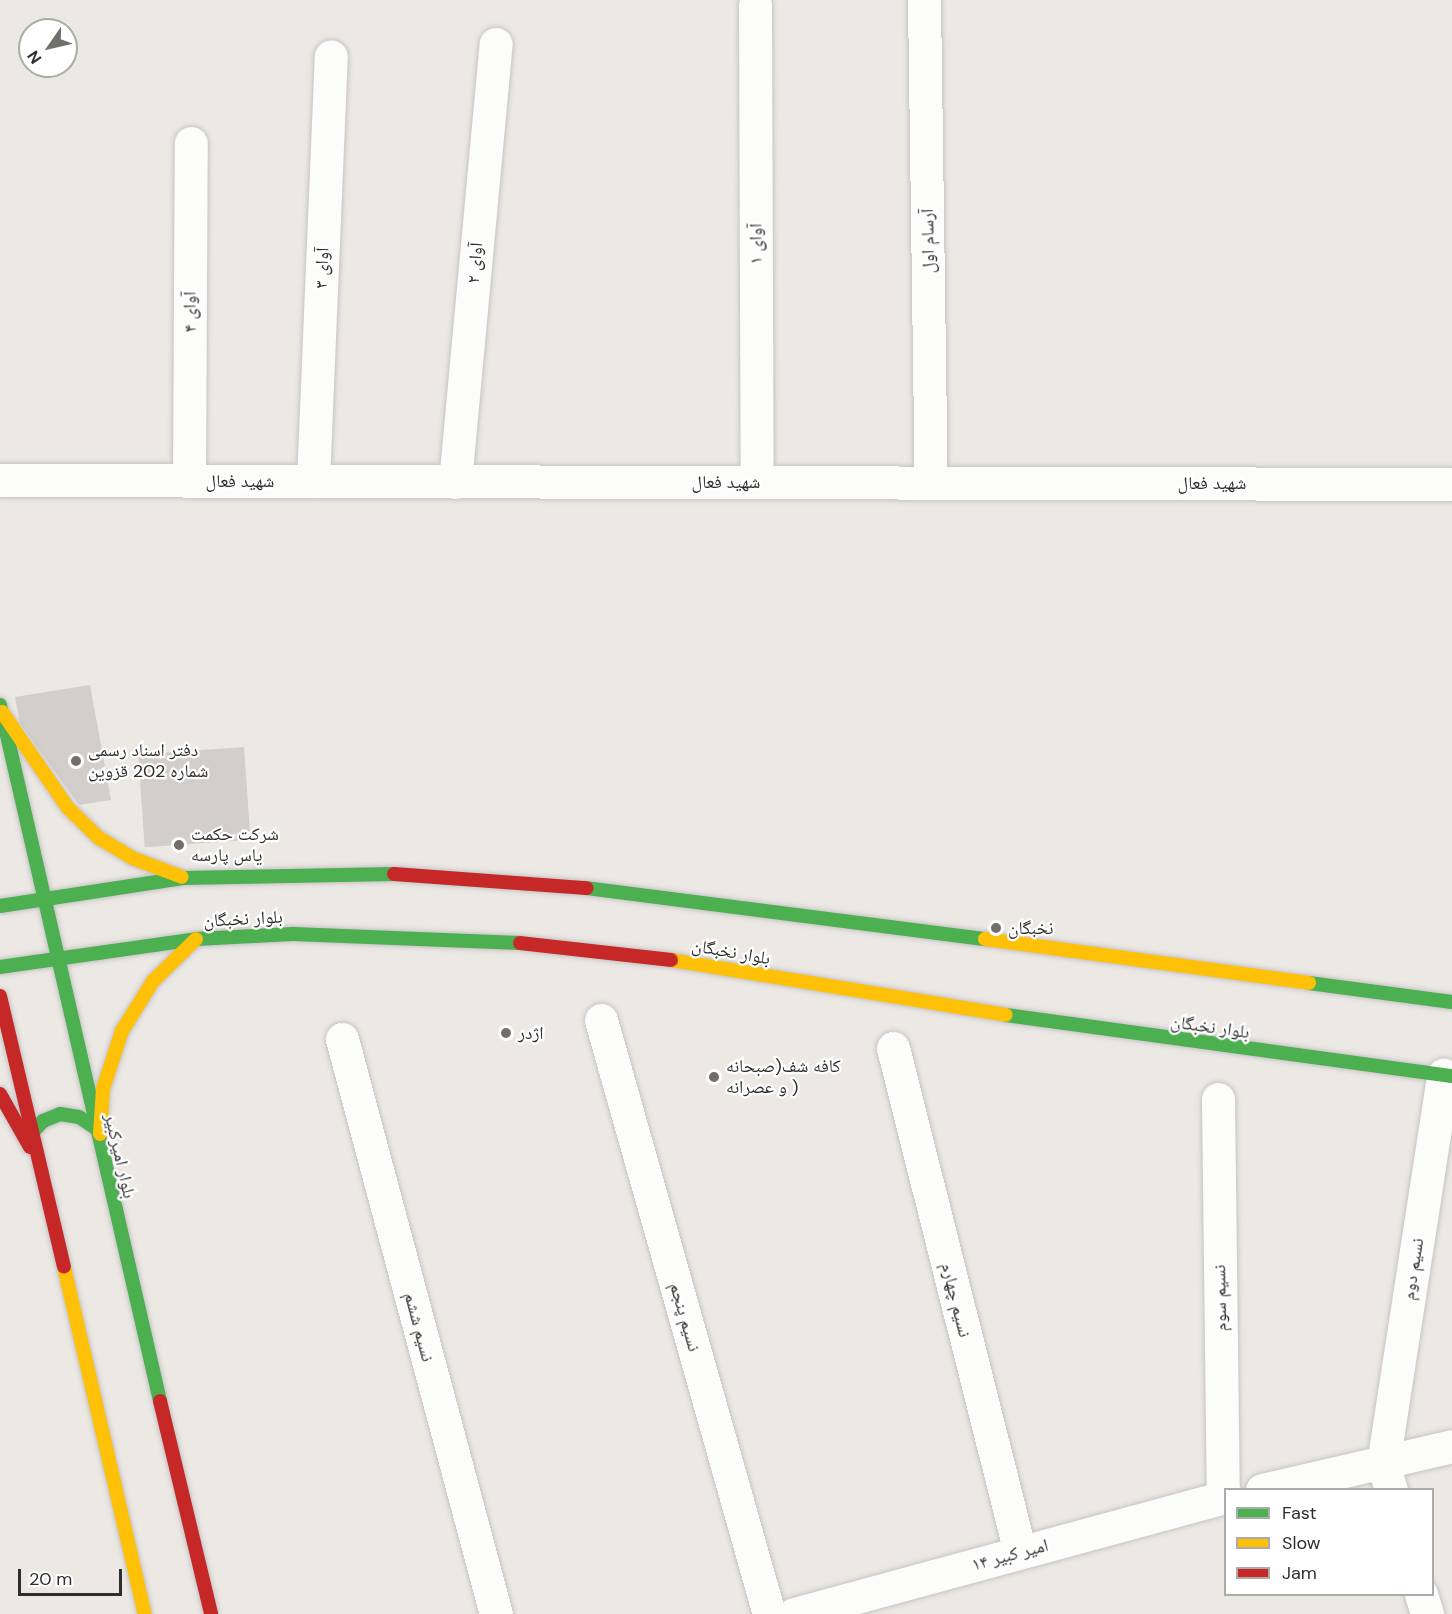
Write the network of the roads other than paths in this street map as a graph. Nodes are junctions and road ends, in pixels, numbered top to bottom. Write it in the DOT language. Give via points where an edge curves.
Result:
graph roads {
  1 [pos="924,0"];
  2 [pos="755,5"];
  3 [pos="495,44"];
  4 [pos="331,56"];
  5 [pos="190,143"];
  6 [pos="0,480"];
  7 [pos="189,481"];
  8 [pos="313,481"];
  9 [pos="455,482"];
  10 [pos="757,482"];
  11 [pos="931,483"];
  12 [pos="1452,484"];
  13 [pos="1,708"];
  14 [pos="183,878"];
  15 [pos="45,899"];
  16 [pos="0,906"];
  17 [pos="196,939"];
  18 [pos="59,960"];
  19 [pos="0,967"];
  20 [pos="0,996"];
  21 [pos="1452,1002"];
  22 [pos="601,1020"];
  23 [pos="342,1039"];
  24 [pos="892,1048"];
  25 [pos="1447,1075"];
  26 [pos="0,1094"];
  27 [pos="1218,1099"];
  28 [pos="94,1127"];
  29 [pos="30,1134"];
  30 [pos="99,1148"];
  31 [pos="36,1158"];
  32 [pos="1452,1446"];
  33 [pos="1387,1477"];
  34 [pos="1281,1488"];
  35 [pos="1224,1498"];
  36 [pos="1020,1552"];
  37 [pos="1422,1596"];
  38 [pos="208,1601"];
  39 [pos="145,1614"];
  40 [pos="229,1614"];
  41 [pos="496,1614"];
  42 [pos="769,1614"];
  43 [pos="794,1614"];
  44 [pos="1426,1614"];
  1 -- 11 [label="street, آرسام اول"];
  2 -- 10 [label="street, آوای ۱"];
  3 -- 9 [label="street, آوای ۲"];
  4 -- 8 [label="street, آوای ۳"];
  5 -- 7 [label="street, آوای ۴"];
  6 -- 7 [label="street, شهید فعال"];
  7 -- 8 [label="street, شهید فعال"];
  8 -- 9 [label="street, شهید فعال"];
  9 -- 10 [label="street, شهید فعال"];
  10 -- 11 [label="street, شهید فعال"];
  11 -- 12 [label="street, شهید فعال"];
  13 -- 14 [label="main road" via="68,808 99,838 132,858"];
  13 -- 15 [label="main road, بلوار امیرکبیر"];
  14 -- 15 [label="main road"];
  14 -- 21 [label="main road" via="375,873 539,882"];
  15 -- 16 [label="main road"];
  15 -- 18 [label="main road, بلوار امیرکبیر"];
  17 -- 18 [label="main road, بلوار نخبگان"];
  17 -- 25 [label="main road, بلوار نخبگان" via="293,934 533,944 676,961 882,997 1214,1046"];
  17 -- 30 [label="main road" via="153,981 122,1031 103,1089"];
  18 -- 19 [label="main road, بلوار نخبگان"];
  18 -- 28 [label="main road, بلوار امیرکبیر"];
  20 -- 29 [label="main road"];
  22 -- 42 [label="street, نسیم پنجم"];
  23 -- 41 [label="street, نسیم ششم"];
  24 -- 36 [label="street, نسیم چهارم"];
  25 -- 33 [label="street, نسیم دوم"];
  26 -- 31 [label="main road"];
  27 -- 35 [label="street, نسیم سوم"];
  28 -- 29 [label="main road" via="79,1117 60,1114 43,1120"];
  28 -- 30 [label="main road, بلوار امیرکبیر"];
  29 -- 31 [label="main road"];
  30 -- 38 [label="main road, بلوار امیرکبیر"];
  31 -- 39 [label="main road"];
  32 -- 33 [label="street"];
  33 -- 34 [label="street"];
  35 -- 36 [label="street, امیر کبیر ۱۴"];
  36 -- 43 [label="street, امیر کبیر ۱۴"];
  37 -- 44 [label="street"];
  38 -- 40 [label="street"];
}
